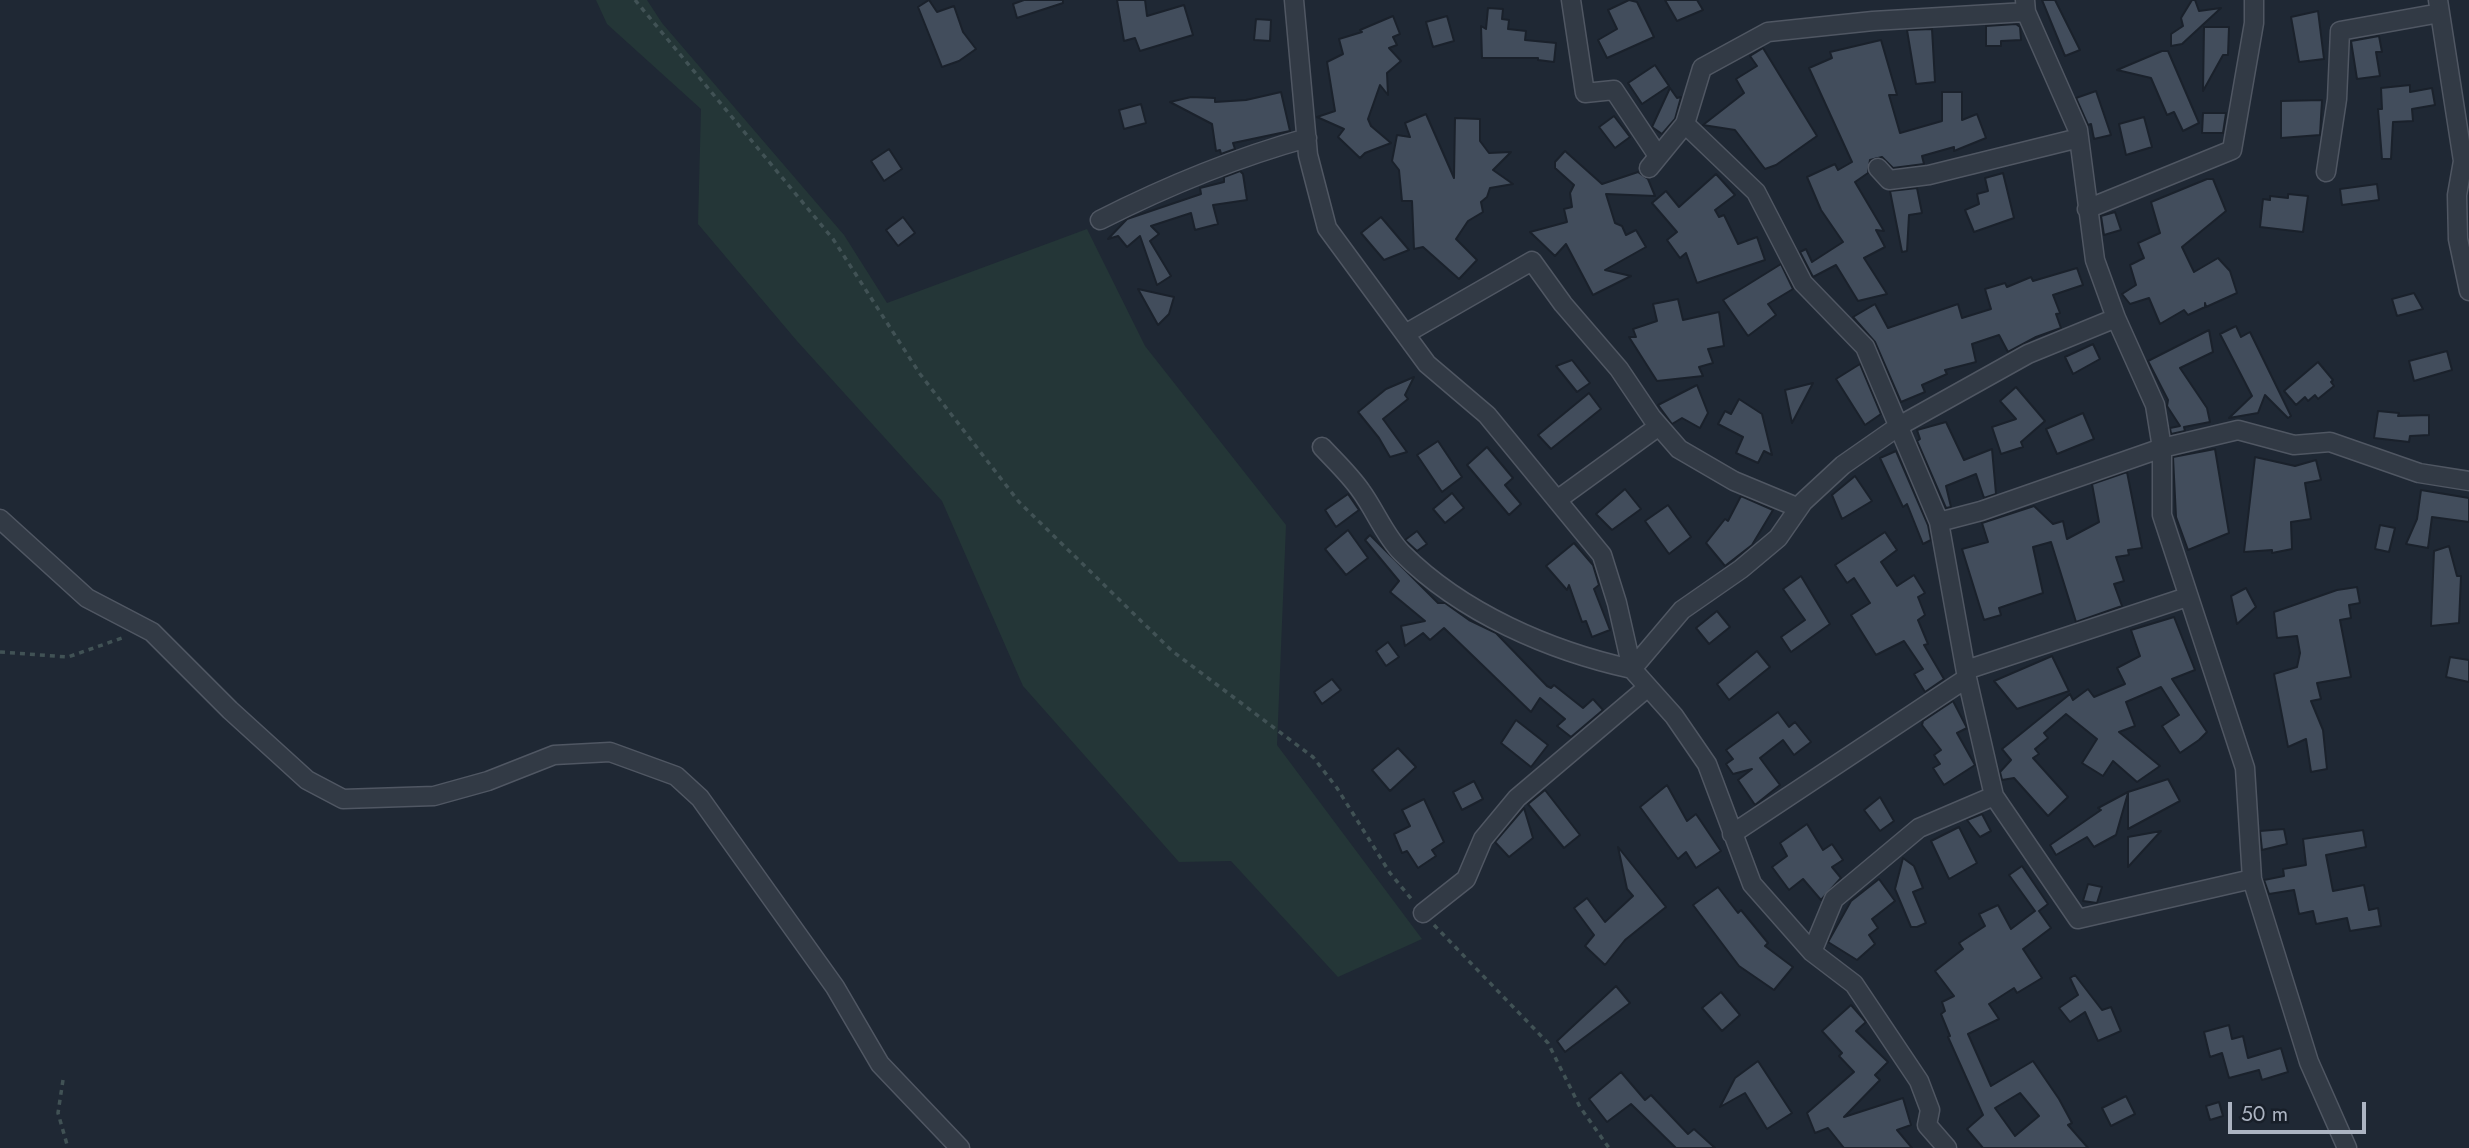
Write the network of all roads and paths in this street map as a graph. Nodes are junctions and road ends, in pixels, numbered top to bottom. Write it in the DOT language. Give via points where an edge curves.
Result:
graph roads {
  1 [pos="635,0"];
  2 [pos="1294,0"];
  3 [pos="1571,0"];
  4 [pos="2255,0"];
  5 [pos="2026,6"];
  6 [pos="2439,6"];
  7 [pos="1685,124"];
  8 [pos="1307,138"];
  9 [pos="2079,138"];
  10 [pos="1878,168"];
  11 [pos="2326,172"];
  12 [pos="2463,193"];
  13 [pos="2087,209"];
  14 [pos="1100,220"];
  15 [pos="2469,291"];
  16 [pos="2116,318"];
  17 [pos="1405,334"];
  18 [pos="1659,426"];
  19 [pos="1899,426"];
  20 [pos="1322,447"];
  21 [pos="2162,448"];
  22 [pos="2469,481"];
  23 [pos="1557,500"];
  24 [pos="1799,508"];
  25 [pos="0,519"];
  26 [pos="1939,522"];
  27 [pos="2187,597"];
  28 [pos="152,632"];
  29 [pos="0,652"];
  30 [pos="1632,669"];
  31 [pos="1966,674"];
  32 [pos="1648,687"];
  33 [pos="1994,796"];
  34 [pos="1732,834"];
  35 [pos="2252,879"];
  36 [pos="1423,913"];
  37 [pos="1812,952"];
  38 [pos="63,1080"];
  39 [pos="68,1148"];
  40 [pos="960,1148"];
  41 [pos="1609,1148"];
  42 [pos="1947,1148"];
  43 [pos="2347,1148"];
  1 -- 36 [label="path" via="833,239 920,374 1019,502 1172,651 1313,757 1390,873"];
  2 -- 8 [label="street"];
  3 -- 7 [label="street" via="1585,93 1614,90 1653,162"];
  4 -- 13 [label="street" via="2232,150"];
  5 -- 7 [label="street" via="1768,32 1702,68"];
  5 -- 9 [label="street"];
  6 -- 11 [label="street" via="2340,31 2337,99"];
  6 -- 12 [label="street" via="2463,161"];
  7 -- 19 [label="street" via="1756,192 1803,283 1866,347"];
  8 -- 14 [label="street" via="1247,155"];
  8 -- 17 [label="street" via="1327,228"];
  9 -- 10 [label="street" via="1929,175 1889,180"];
  9 -- 13 [label="street"];
  12 -- 15 [label="street" via="2458,239"];
  13 -- 16 [label="street" via="2095,260"];
  16 -- 19 [label="street" via="2028,354"];
  16 -- 21 [label="street" via="2155,405"];
  17 -- 18 [label="street" via="1532,261"];
  17 -- 23 [label="street" via="1427,364 1487,415"];
  18 -- 23 [label="street"];
  18 -- 24 [label="street" via="1690,456 1734,481"];
  19 -- 24 [label="street" via="1843,465"];
  19 -- 26 [label="street"];
  20 -- 30 [label="street" via="1360,489 1400,552 1442,584 1492,618 1584,659"];
  21 -- 22 [label="street" via="2238,430 2294,446 2330,442 2419,473"];
  21 -- 26 [label="street"];
  21 -- 27 [label="street" via="2162,515"];
  23 -- 30 [label="street" via="1602,555"];
  24 -- 30 [label="street" via="1778,538 1682,610"];
  25 -- 28 [label="street" via="86,598"];
  26 -- 31 [label="street"];
  27 -- 31 [label="street"];
  27 -- 35 [label="street" via="2245,768"];
  28 -- 29 [label="path" via="114,639 68,657"];
  28 -- 40 [label="street" via="307,780 343,799 434,796 554,755 610,752 676,776 700,798 835,987 880,1064"];
  30 -- 32 [label="street"];
  31 -- 33 [label="street"];
  31 -- 34 [label="street"];
  32 -- 34 [label="street" via="1707,764"];
  32 -- 36 [label="street" via="1517,798 1483,839 1466,879"];
  33 -- 35 [label="street" via="2078,919"];
  33 -- 37 [label="street" via="1919,828 1834,899"];
  34 -- 37 [label="street" via="1752,884"];
  35 -- 43 [label="street" via="2309,1062"];
  36 -- 41 [label="path" via="1548,1043 1580,1107"];
  37 -- 42 [label="street" via="1854,984 1919,1081 1930,1110 1927,1125"];
  38 -- 39 [label="path" via="58,1113"];
}
